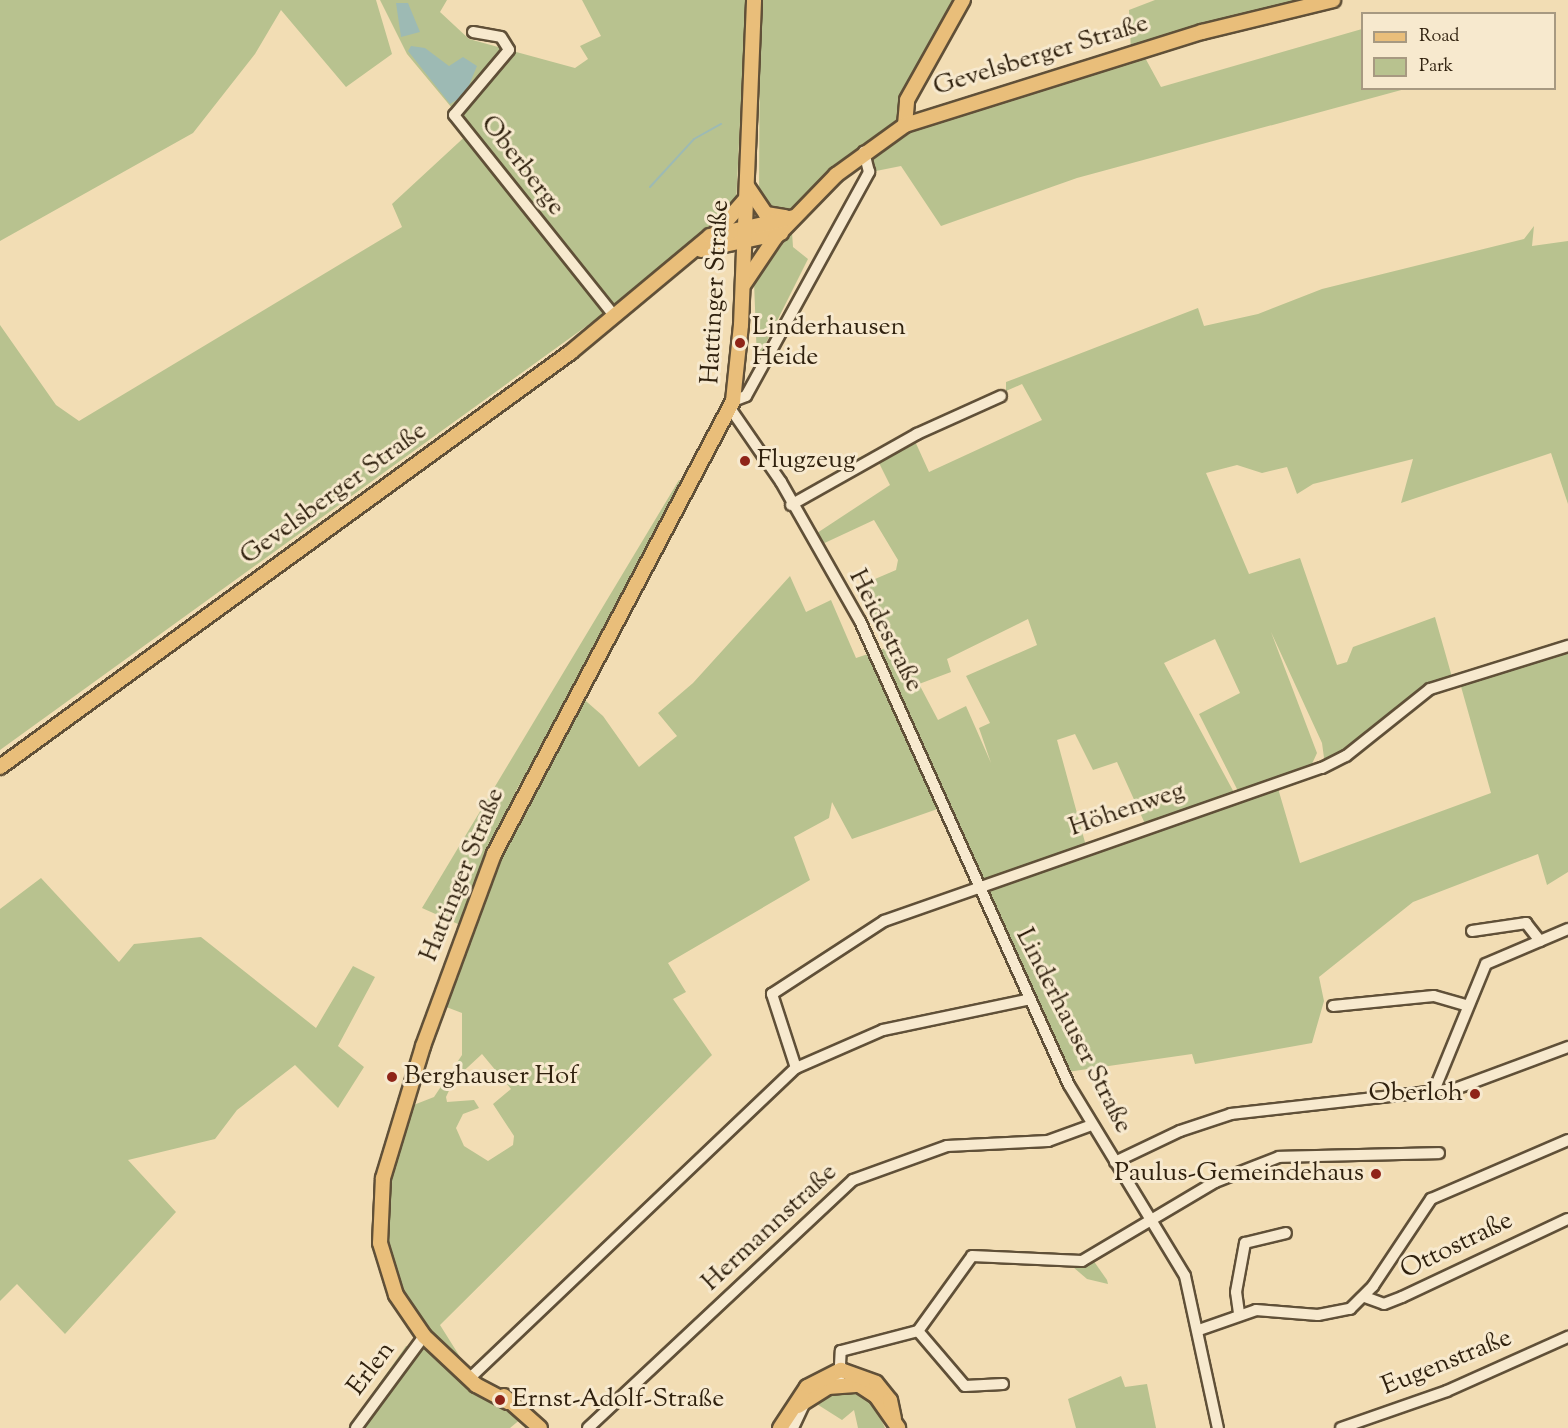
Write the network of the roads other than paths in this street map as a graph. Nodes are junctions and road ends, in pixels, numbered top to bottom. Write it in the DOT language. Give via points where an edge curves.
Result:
graph roads {
  1 [pos="754,0"];
  2 [pos="963,0"];
  3 [pos="1333,0"];
  4 [pos="473,32"];
  5 [pos="905,125"];
  6 [pos="864,152"];
  7 [pos="746,190"];
  8 [pos="798,214"];
  9 [pos="781,233"];
  10 [pos="744,235"];
  11 [pos="713,239"];
  12 [pos="743,274"];
  13 [pos="742,289"];
  14 [pos="615,317"];
  15 [pos="1000,396"];
  16 [pos="732,405"];
  17 [pos="790,505"];
  18 [pos="1568,646"];
  19 [pos="0,767"];
  20 [pos="977,885"];
  21 [pos="1568,929"];
  22 [pos="1472,931"];
  23 [pos="1540,941"];
  24 [pos="1027,1000"];
  25 [pos="1466,1005"];
  26 [pos="1333,1006"];
  27 [pos="1568,1047"];
  28 [pos="796,1068"];
  29 [pos="1433,1093"];
  30 [pos="1092,1125"];
  31 [pos="1568,1140"];
  32 [pos="1438,1153"];
  33 [pos="1115,1162"];
  34 [pos="1149,1219"];
  35 [pos="1568,1219"];
  36 [pos="1286,1233"];
  37 [pos="1365,1297"];
  38 [pos="1239,1313"];
  39 [pos="1199,1330"];
  40 [pos="918,1331"];
  41 [pos="424,1336"];
  42 [pos="1568,1337"];
  43 [pos="471,1377"];
  44 [pos="840,1377"];
  45 [pos="1003,1384"];
  46 [pos="806,1400"];
  47 [pos="792,1410"];
  48 [pos="896,1423"];
  49 [pos="356,1428"];
  50 [pos="540,1428"];
  51 [pos="588,1428"];
  52 [pos="780,1428"];
  53 [pos="794,1428"];
  54 [pos="1218,1428"];
  55 [pos="1341,1428"];
  1 -- 7 [label="main road, Hattinger Straße"];
  2 -- 5 [label="main road" via="907,100"];
  3 -- 5 [label="main road, Gevelsberger Straße" via="1202,32"];
  4 -- 14 [label="street, Oberberge" via="501,37 509,50 454,115"];
  5 -- 6 [label="main road, Gevelsberger Straße"];
  6 -- 8 [label="main road, Gevelsberger Straße"];
  6 -- 16 [label="street, Hattinger Straße" via="869,172 746,396"];
  7 -- 8 [label="main road, Hattinger Straße" via="766,214 781,218"];
  7 -- 10 [label="main road, Hattinger Straße"];
  7 -- 11 [label="main road"];
  8 -- 9 [label="main road, Gevelsberger Straße"];
  8 -- 10 [label="main road, Gevelsberger Straße"];
  9 -- 10 [label="main road, Gevelsberger Straße"];
  9 -- 13 [label="main road, Gevelsberger Straße"];
  10 -- 11 [label="main road, Gevelsberger Straße"];
  10 -- 12 [label="main road, Hattinger Straße"];
  11 -- 12 [label="main road" via="729,249"];
  11 -- 14 [label="main road, Gevelsberger Straße"];
  12 -- 13 [label="main road, Hattinger Straße"];
  13 -- 16 [label="main road, Hattinger Straße"];
  14 -- 19 [label="main road, Gevelsberger Straße"];
  15 -- 17 [label="street" via="916,434"];
  16 -- 17 [label="street, Heidestraße"];
  16 -- 41 [label="main road, Hattinger Straße" via="520,798 469,912 423,1046 383,1178 378,1211 386,1272"];
  17 -- 20 [label="street, Heidestraße" via="860,621"];
  18 -- 20 [label="street, Höhenweg" via="1430,689 1346,756 1322,768"];
  20 -- 24 [label="street, Linderhauser Straße"];
  20 -- 28 [label="street, Höhenweg" via="884,921 772,994"];
  21 -- 23 [label="street"];
  22 -- 23 [label="street" via="1526,923"];
  23 -- 25 [label="street" via="1486,964"];
  24 -- 28 [label="street" via="883,1030"];
  24 -- 30 [label="street, Linderhauser Straße"];
  25 -- 26 [label="street" via="1434,996"];
  25 -- 29 [label="street"];
  27 -- 29 [label="street" via="1491,1080"];
  28 -- 43 [label="street"];
  29 -- 33 [label="street" via="1247,1111 1180,1131"];
  30 -- 33 [label="street, Linderhauser Straße"];
  30 -- 51 [label="street, Hermannstraße" via="1048,1141 947,1146 853,1180"];
  31 -- 37 [label="street" via="1431,1199"];
  32 -- 34 [label="street" via="1280,1157 1215,1182"];
  33 -- 34 [label="street, Linderhauser Straße"];
  34 -- 39 [label="street, Linderhauser Straße" via="1189,1285"];
  34 -- 40 [label="street" via="1073,1263 972,1256"];
  35 -- 37 [label="street, Ottostraße" via="1402,1298 1384,1304"];
  36 -- 38 [label="street" via="1252,1239 1242,1249"];
  37 -- 38 [label="street" via="1350,1309 1331,1314"];
  38 -- 39 [label="street"];
  39 -- 54 [label="street, Linderhauser Straße"];
  40 -- 44 [label="street" via="851,1346 838,1357"];
  40 -- 45 [label="street" via="965,1386"];
  41 -- 43 [label="main road, Hattinger Straße"];
  41 -- 49 [label="street, Erlen"];
  42 -- 55 [label="street, Eugenstraße" via="1447,1391"];
  43 -- 50 [label="main road, Hattinger Straße"];
  44 -- 46 [label="main road"];
  44 -- 47 [label="main road" via="815,1380"];
  44 -- 48 [label="main road" via="868,1390"];
  46 -- 47 [label="main road"];
  46 -- 53 [label="street"];
  47 -- 52 [label="main road"];
}
